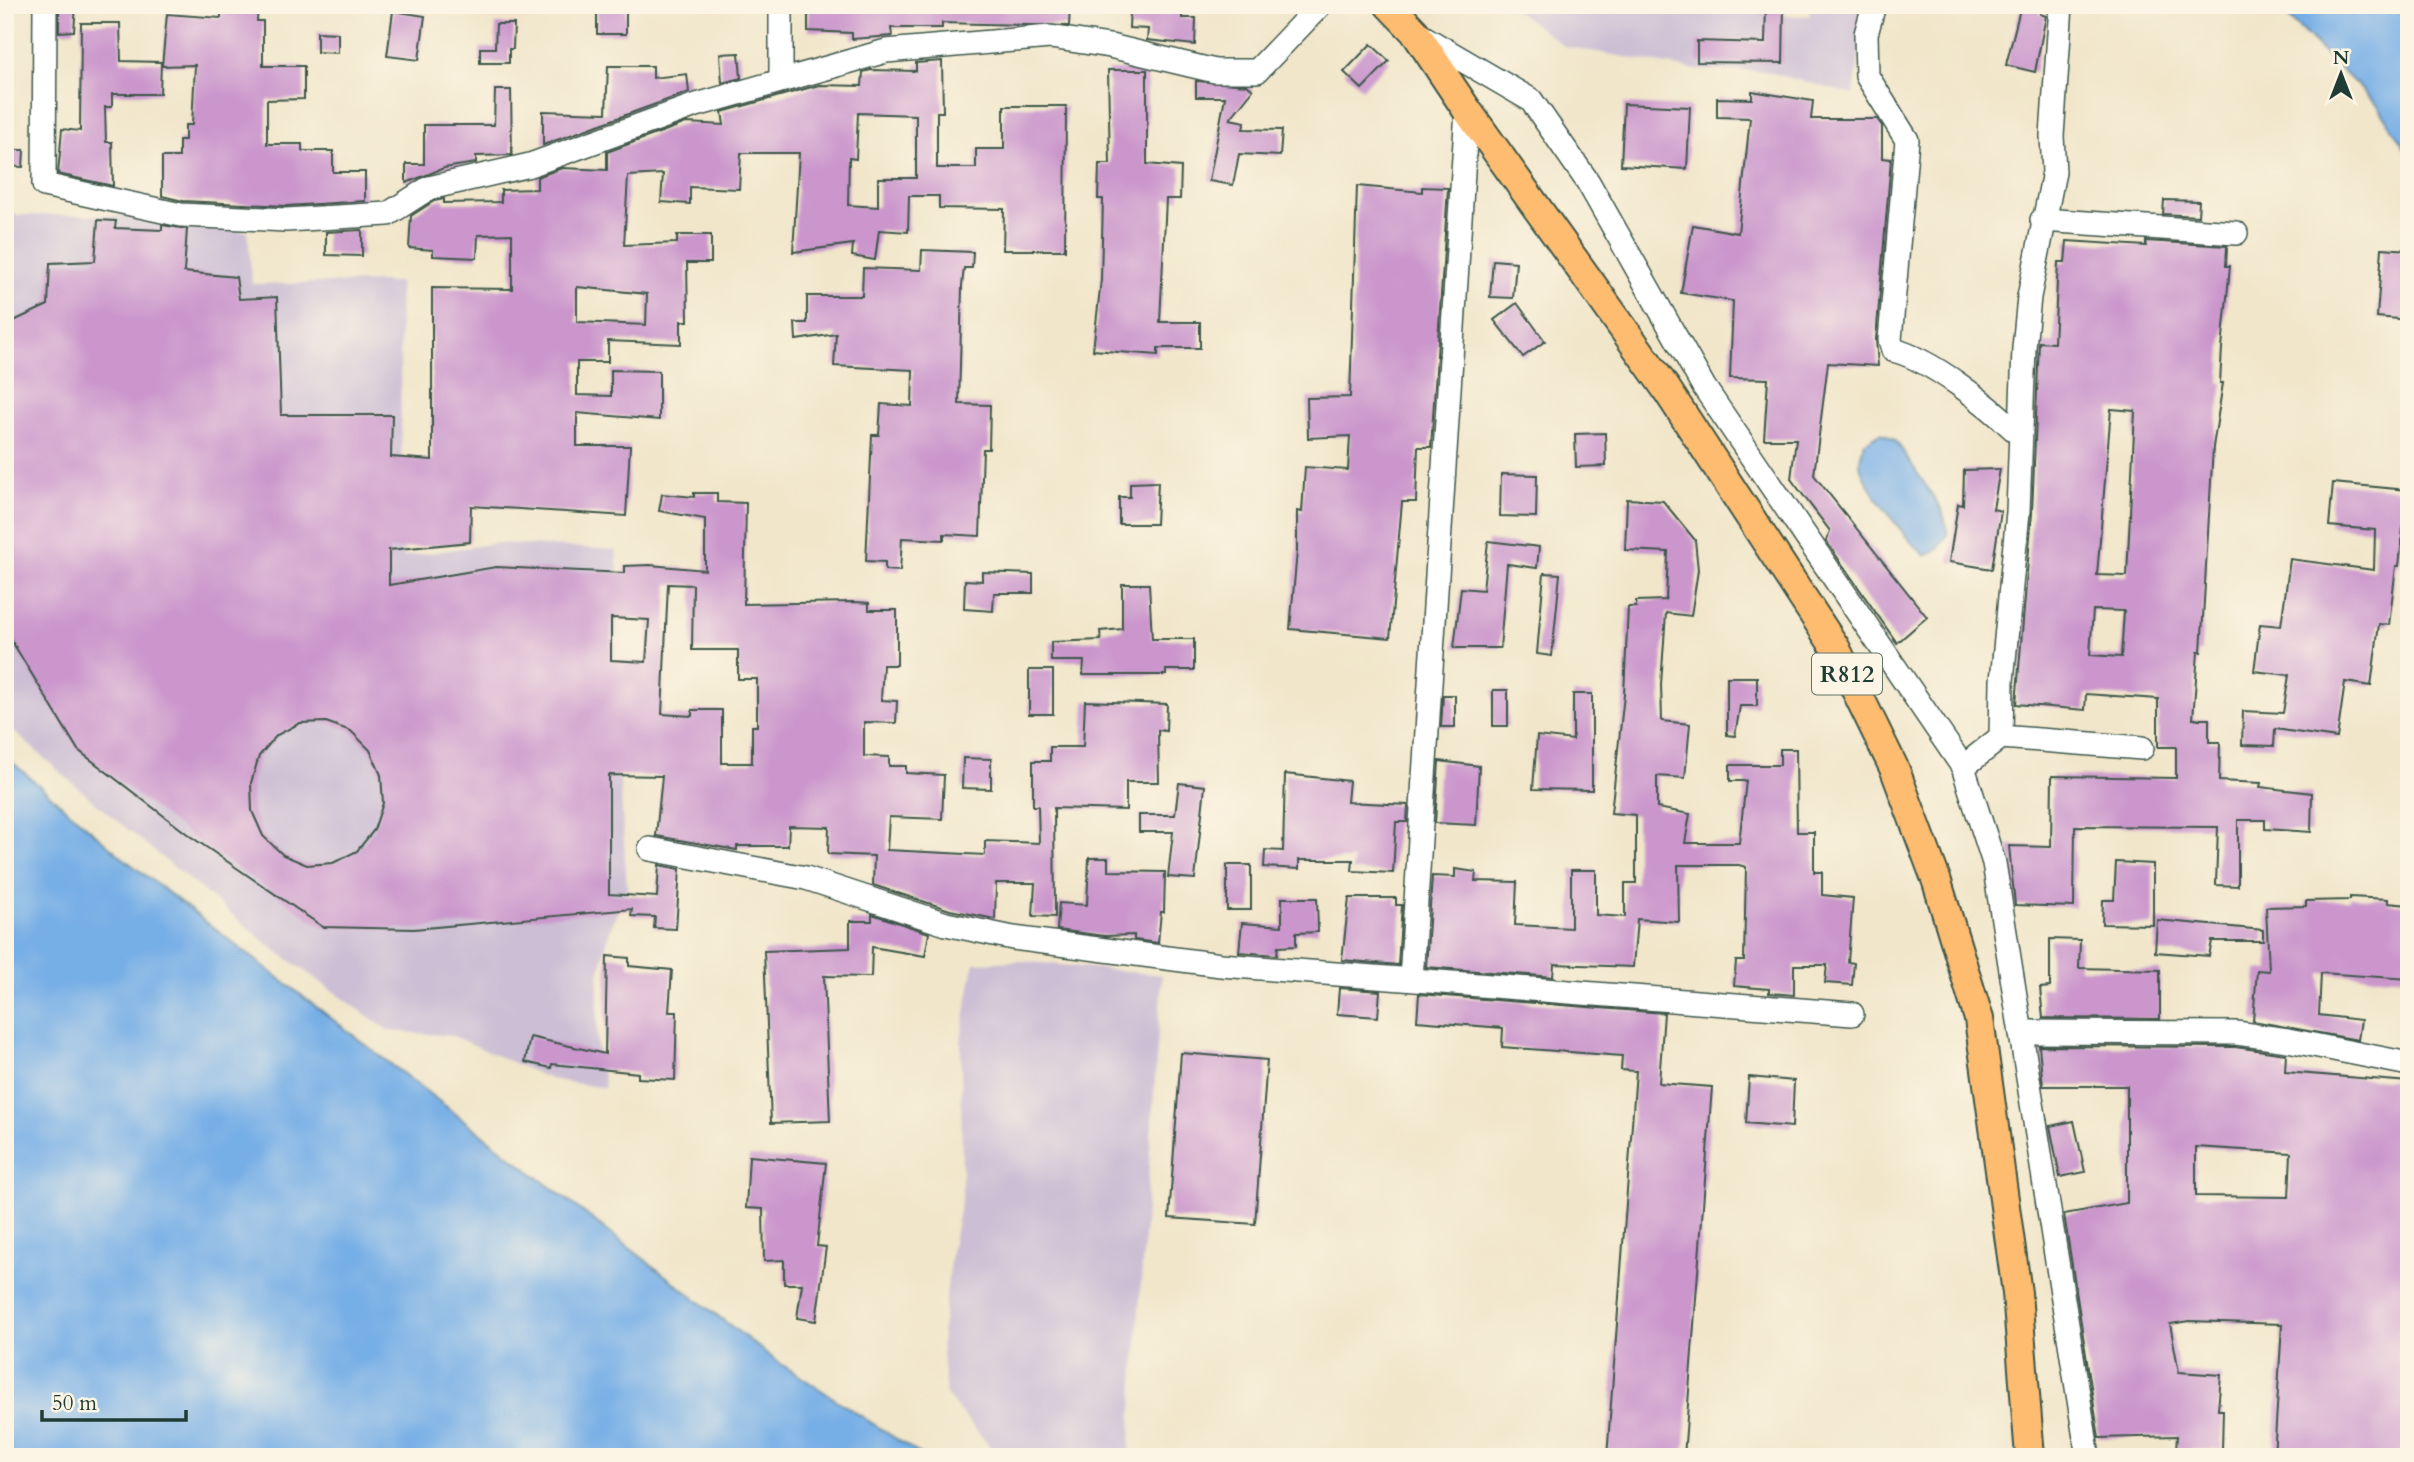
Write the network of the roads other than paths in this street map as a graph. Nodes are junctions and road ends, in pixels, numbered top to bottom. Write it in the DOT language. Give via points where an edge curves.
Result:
graph roads {
  1 [pos="45,5"];
  2 [pos="781,5"];
  3 [pos="1320,5"];
  4 [pos="1389,5"];
  5 [pos="1874,5"];
  6 [pos="2061,5"];
  7 [pos="1415,32"];
  8 [pos="781,80"];
  9 [pos="1467,110"];
  10 [pos="2042,220"];
  11 [pos="2236,233"];
  12 [pos="2019,434"];
  13 [pos="2001,737"];
  14 [pos="2142,748"];
  15 [pos="1963,767"];
  16 [pos="650,849"];
  17 [pos="1411,979"];
  18 [pos="1852,1014"];
  19 [pos="2021,1032"];
  20 [pos="2409,1064"];
  21 [pos="2030,1457"];
  22 [pos="2088,1457"];
  1 -- 8 [label="street" via="44,185 181,215 286,220 388,214 429,188 530,165 693,106"];
  2 -- 8 [label="street"];
  3 -- 8 [label="street" via="1256,71 1215,71 1050,37 886,51"];
  4 -- 7 [label="main road, R812"];
  5 -- 12 [label="street" via="1866,34 1867,76 1907,140 1890,340 1893,350 1956,386"];
  6 -- 10 [label="street" via="2053,172"];
  7 -- 9 [label="main road, R812"];
  7 -- 15 [label="street" via="1531,100 1588,182 1704,387"];
  9 -- 17 [label="street"];
  9 -- 21 [label="main road, R812" via="1665,387 1835,647 1895,771 1937,882 1979,1019 2017,1293"];
  10 -- 11 [label="street"];
  10 -- 12 [label="street" via="2029,297"];
  12 -- 13 [label="street" via="2018,512"];
  13 -- 14 [label="street"];
  13 -- 15 [label="street"];
  15 -- 19 [label="street" via="1994,863"];
  16 -- 17 [label="street" via="806,878 946,924 1013,938 1221,965"];
  17 -- 18 [label="street"];
  19 -- 20 [label="street" via="2236,1033"];
  19 -- 22 [label="street"];
}
